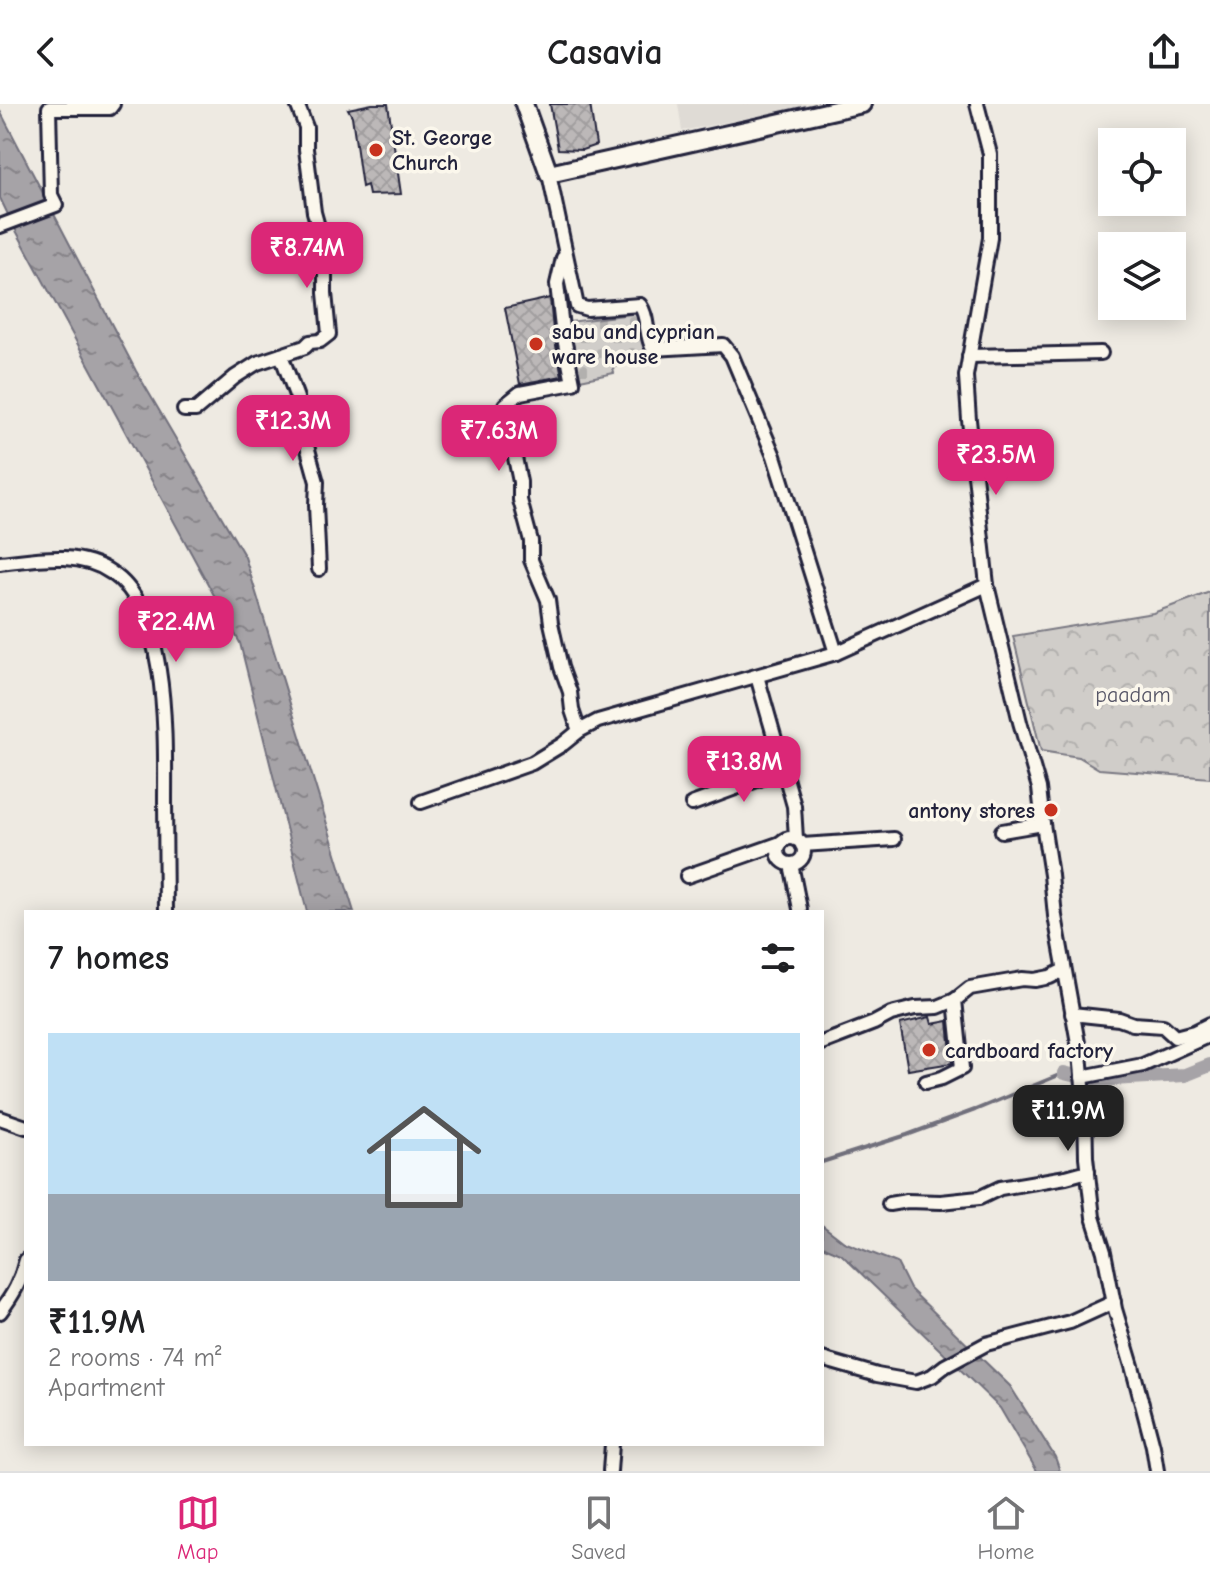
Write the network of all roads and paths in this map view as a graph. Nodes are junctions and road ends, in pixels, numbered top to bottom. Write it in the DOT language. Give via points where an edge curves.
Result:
graph roads {
  1 [pos="113,104"];
  2 [pos="297,104"];
  3 [pos="524,104"];
  4 [pos="862,104"];
  5 [pos="977,104"];
  6 [pos="549,174"];
  7 [pos="0,226"];
  8 [pos="564,251"];
  9 [pos="1101,353"];
  10 [pos="281,355"];
  11 [pos="969,356"];
  12 [pos="184,410"];
  13 [pos="0,563"];
  14 [pos="319,569"];
  15 [pos="987,585"];
  16 [pos="836,653"];
  17 [pos="757,676"];
  18 [pos="579,731"];
  19 [pos="784,770"];
  20 [pos="421,802"];
  21 [pos="692,804"];
  22 [pos="1043,824"];
  23 [pos="1002,831"];
  24 [pos="894,839"];
  25 [pos="799,842"];
  26 [pos="781,843"];
  27 [pos="791,864"];
  28 [pos="687,876"];
  29 [pos="800,909"];
  30 [pos="166,910"];
  31 [pos="1064,970"];
  32 [pos="955,1000"];
  33 [pos="1072,1014"];
  34 [pos="1210,1024"];
  35 [pos="1210,1035"];
  36 [pos="824,1042"];
  37 [pos="1082,1077"];
  38 [pos="926,1082"];
  39 [pos="0,1118"];
  40 [pos="24,1126"];
  41 [pos="1088,1171"];
  42 [pos="889,1204"];
  43 [pos="24,1268"];
  44 [pos="1114,1302"];
  45 [pos="0,1312"];
  46 [pos="824,1360"];
  47 [pos="612,1446"];
  48 [pos="610,1471"];
  49 [pos="1157,1471"];
  1 -- 7 [label="street" via="49,108 51,195 56,205"];
  2 -- 10 [label="street" via="306,127 325,262 329,334"];
  3 -- 6 [label="main road"];
  4 -- 6 [label="main road"];
  5 -- 11 [label="street" via="990,154 990,238"];
  6 -- 8 [label="street"];
  8 -- 16 [label="street" via="577,306 640,305 653,349 723,345 732,356 774,456"];
  8 -- 18 [label="street" via="557,284 573,383 520,393 505,405 531,560 548,600"];
  9 -- 11 [label="street"];
  10 -- 12 [label="street" via="235,377 196,410"];
  10 -- 14 [label="street" via="317,482"];
  11 -- 15 [label="street" via="969,420"];
  13 -- 30 [label="street" via="74,558 94,563 114,573 139,604 161,678"];
  15 -- 16 [label="street"];
  15 -- 22 [label="street" via="1039,788"];
  16 -- 17 [label="street"];
  17 -- 18 [label="street"];
  17 -- 19 [label="street"];
  18 -- 20 [label="street" via="532,763"];
  19 -- 21 [label="street"];
  19 -- 25 [label="street"];
  22 -- 23 [label="street"];
  22 -- 31 [label="street"];
  24 -- 25 [label="street"];
  25 -- 26 [label="street" via="788,838"];
  25 -- 27 [label="street" via="801,858"];
  26 -- 27 [label="street" via="778,854"];
  26 -- 28 [label="street"];
  27 -- 29 [label="street"];
  31 -- 32 [label="street" via="1035,980 970,988"];
  31 -- 33 [label="street"];
  32 -- 36 [label="street" via="891,1014"];
  32 -- 38 [label="street" via="962,1068"];
  33 -- 34 [label="street" via="1163,1026 1175,1037"];
  33 -- 37 [label="street"];
  35 -- 37 [label="street" via="1143,1065"];
  37 -- 41 [label="street"];
  39 -- 40 [label="street"];
  41 -- 42 [label="street" via="1000,1188 979,1198"];
  41 -- 44 [label="street" via="1093,1217"];
  43 -- 45 [label="street" via="14,1295"];
  44 -- 46 [label="street" via="1070,1322 986,1344 916,1382"];
  44 -- 49 [label="street"];
  47 -- 48 [label="street"];
}
